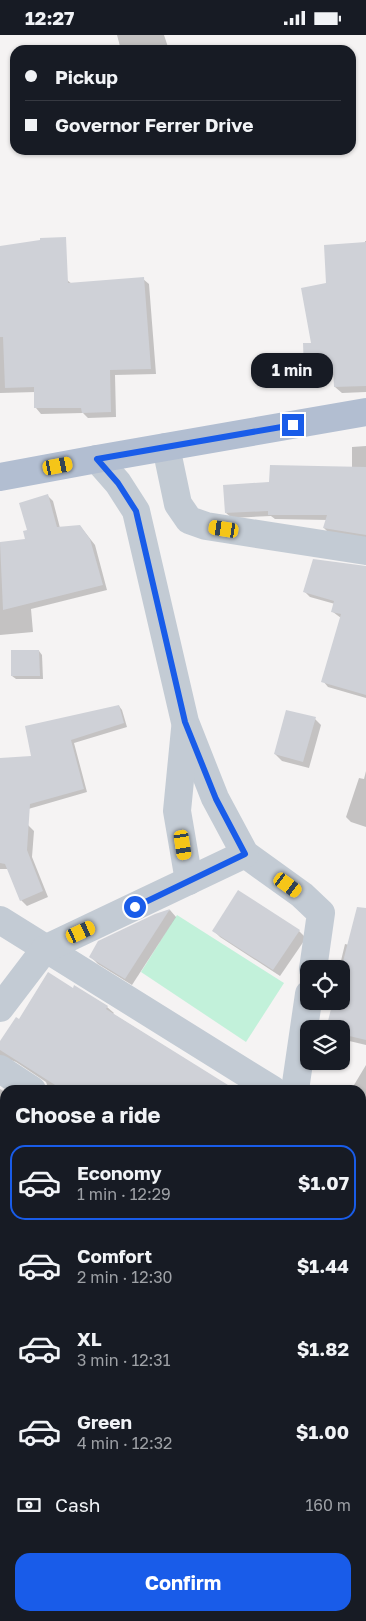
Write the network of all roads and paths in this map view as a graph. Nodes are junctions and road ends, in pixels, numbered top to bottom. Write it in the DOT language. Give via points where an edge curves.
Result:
graph roads {
  1 [pos="366,412"];
  2 [pos="166,447"];
  3 [pos="97,459"];
  4 [pos="0,477"];
  5 [pos="366,551"];
  6 [pos="185,722"];
  7 [pos="245,854"];
  8 [pos="189,881"];
  9 [pos="0,920"];
  10 [pos="45,949"];
  11 [pos="313,960"];
  12 [pos="0,1008"];
  13 [pos="307,1010"];
  14 [pos="0,1069"];
  15 [pos="24,1085"];
  16 [pos="265,1085"];
  17 [pos="296,1085"];
  1 -- 2 [label="main road"];
  2 -- 3 [label="main road"];
  2 -- 5 [label="street" via="178,504 189,520 206,526"];
  3 -- 4 [label="main road"];
  3 -- 6 [label="street" via="136,511"];
  6 -- 7 [label="street" via="216,799"];
  6 -- 8 [label="street" via="178,811"];
  7 -- 8 [label="street"];
  7 -- 11 [label="street" via="302,895 321,913"];
  8 -- 10 [label="street"];
  9 -- 10 [label="street"];
  10 -- 12 [label="street"];
  10 -- 16 [label="street"];
  13 -- 17 [label="street"];
  14 -- 15 [label="street"];
}
